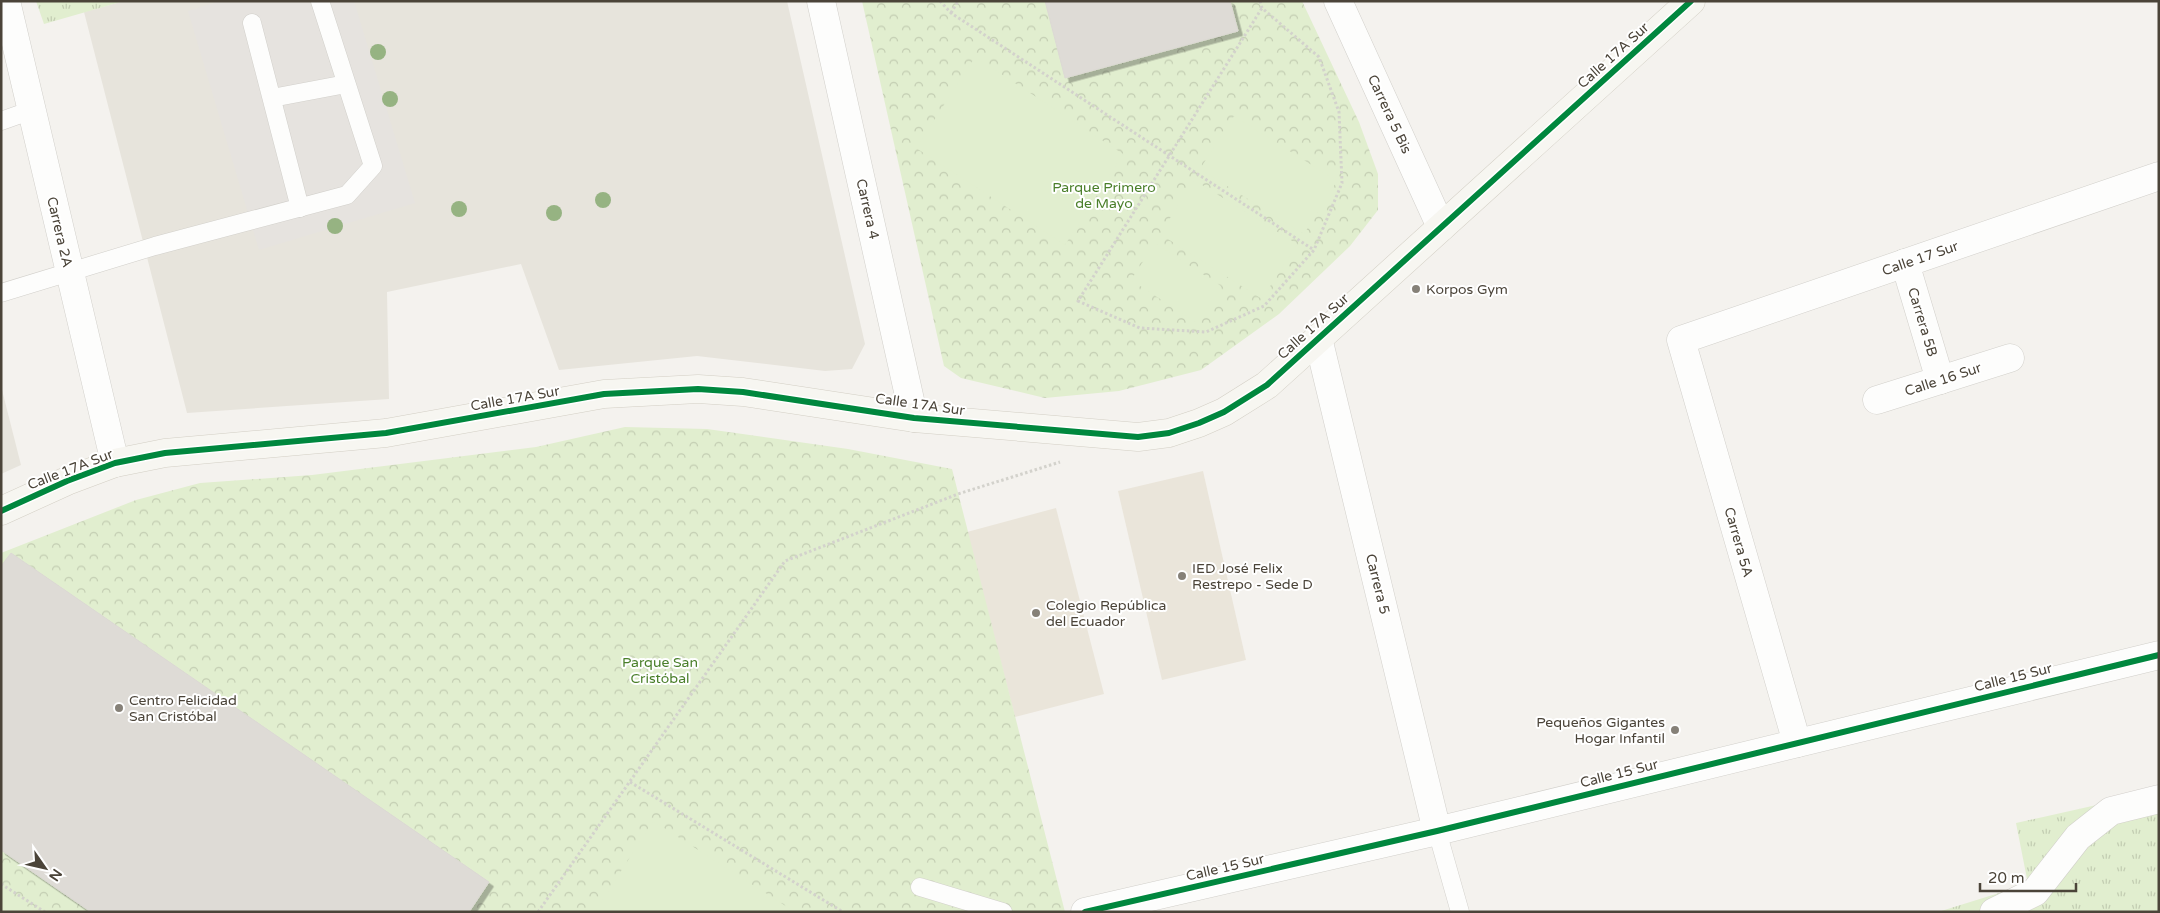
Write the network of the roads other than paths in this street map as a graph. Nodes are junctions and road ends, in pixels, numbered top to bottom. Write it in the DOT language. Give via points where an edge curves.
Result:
graph roads {
  1 [pos="6,1"];
  2 [pos="320,1"];
  3 [pos="821,1"];
  4 [pos="1691,1"];
  5 [pos="1342,3"];
  6 [pos="252,23"];
  7 [pos="346,84"];
  8 [pos="272,98"];
  9 [pos="32,110"];
  10 [pos="1,121"];
  11 [pos="2159,176"];
  12 [pos="300,208"];
  13 [pos="1441,227"];
  14 [pos="1905,263"];
  15 [pos="70,273"];
  16 [pos="1,293"];
  17 [pos="1318,338"];
  18 [pos="1681,340"];
  19 [pos="2010,358"];
  20 [pos="1940,380"];
  21 [pos="1877,400"];
  22 [pos="914,418"];
  23 [pos="115,463"];
  24 [pos="1,510"];
  25 [pos="2159,654"];
  26 [pos="1797,743"];
  27 [pos="2159,799"];
  28 [pos="1437,831"];
  29 [pos="920,887"];
  30 [pos="1003,912"];
  31 [pos="1085,912"];
  32 [pos="1460,912"];
  33 [pos="1994,912"];
  1 -- 9 [label="street, Carrera 2A"];
  2 -- 7 [label="lane"];
  3 -- 22 [label="street, Carrera 4"];
  4 -- 13 [label="street, Calle 17A Sur"];
  5 -- 13 [label="street, Carrera 5 Bis"];
  6 -- 8 [label="lane"];
  7 -- 8 [label="lane"];
  7 -- 12 [label="lane" via="373,166 347,194"];
  8 -- 12 [label="lane"];
  9 -- 10 [label="lane"];
  9 -- 15 [label="street, Carrera 2A"];
  11 -- 14 [label="street, Calle 17 Sur"];
  12 -- 15 [label="lane" via="155,246"];
  13 -- 17 [label="street, Calle 17A Sur"];
  14 -- 18 [label="street, Calle 17 Sur"];
  14 -- 20 [label="street, Carrera 5B"];
  15 -- 16 [label="lane"];
  15 -- 23 [label="street, Carrera 2A"];
  17 -- 22 [label="street, Calle 17A Sur" via="1246,400 1216,416 1169,433 1138,437 1103,436"];
  17 -- 28 [label="street, Carrera 5"];
  18 -- 26 [label="street, Carrera 5A"];
  19 -- 20 [label="street, Calle 16 Sur"];
  20 -- 21 [label="street, Calle 16 Sur"];
  22 -- 23 [label="street, Calle 17A Sur" via="744,392 648,390 604,394 386,433 165,453"];
  23 -- 24 [label="street, Calle 17A Sur"];
  25 -- 26 [label="street, Calle 15 Sur"];
  26 -- 28 [label="street, Calle 15 Sur"];
  27 -- 33 [label="street" via="2111,811 2078,837 2035,892"];
  28 -- 31 [label="street, Calle 15 Sur"];
  28 -- 32 [label="lane"];
  29 -- 30 [label="lane"];
}
